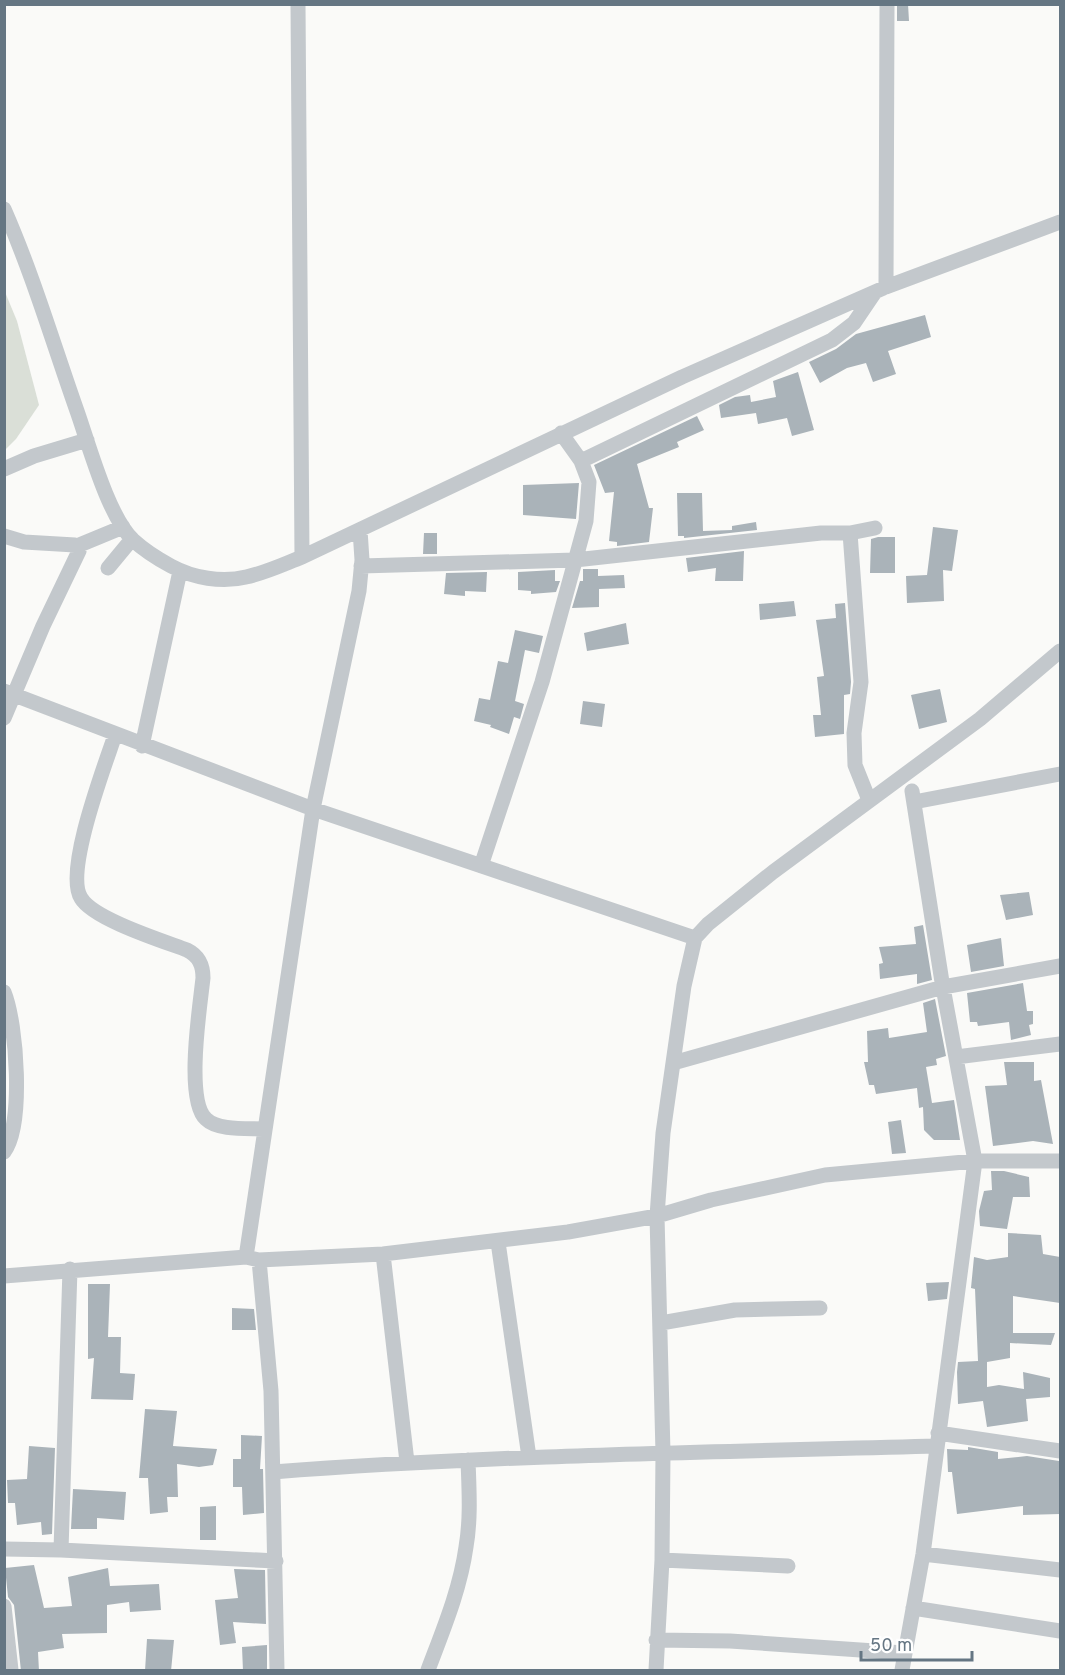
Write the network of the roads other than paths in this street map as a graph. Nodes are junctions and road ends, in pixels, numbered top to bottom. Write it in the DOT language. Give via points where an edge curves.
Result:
graph roads {
  1 [pos="298,4"];
  2 [pos="887,4"];
  3 [pos="4,209"];
  4 [pos="1060,222"];
  5 [pos="880,290"];
  6 [pos="561,433"];
  7 [pos="87,440"];
  8 [pos="577,454"];
  9 [pos="4,469"];
  10 [pos="875,528"];
  11 [pos="360,531"];
  12 [pos="128,533"];
  13 [pos="850,533"];
  14 [pos="4,536"];
  15 [pos="77,546"];
  16 [pos="302,557"];
  17 [pos="361,558"];
  18 [pos="575,560"];
  19 [pos="108,568"];
  20 [pos="180,571"];
  21 [pos="1060,651"];
  22 [pos="9,693"];
  23 [pos="4,718"];
  24 [pos="116,735"];
  25 [pos="142,746"];
  26 [pos="1060,774"];
  27 [pos="868,800"];
  28 [pos="314,809"];
  29 [pos="481,866"];
  30 [pos="695,938"];
  31 [pos="1060,966"];
  32 [pos="943,987"];
  33 [pos="4,992"];
  34 [pos="1060,1044"];
  35 [pos="956,1057"];
  36 [pos="673,1063"];
  37 [pos="264,1130"];
  38 [pos="4,1152"];
  39 [pos="975,1161"];
  40 [pos="1060,1161"];
  41 [pos="657,1216"];
  42 [pos="498,1242"];
  43 [pos="383,1254"];
  44 [pos="253,1259"];
  45 [pos="70,1269"];
  46 [pos="4,1276"];
  47 [pos="820,1308"];
  48 [pos="661,1323"];
  49 [pos="938,1439"];
  50 [pos="1060,1451"];
  51 [pos="663,1453"];
  52 [pos="529,1457"];
  53 [pos="468,1460"];
  54 [pos="407,1462"];
  55 [pos="273,1472"];
  56 [pos="4,1550"];
  57 [pos="61,1550"];
  58 [pos="922,1554"];
  59 [pos="662,1560"];
  60 [pos="276,1561"];
  61 [pos="788,1566"];
  62 [pos="1060,1569"];
  63 [pos="4,1606"];
  64 [pos="912,1608"];
  65 [pos="1060,1631"];
  66 [pos="656,1640"];
  67 [pos="904,1653"];
  68 [pos="11,1671"];
  69 [pos="278,1671"];
  70 [pos="428,1671"];
  71 [pos="656,1671"];
  72 [pos="902,1671"];
  1 -- 16 [label="street"];
  2 -- 5 [label="street"];
  3 -- 7 [label="street" via="25,255"];
  4 -- 5 [label="street"];
  5 -- 6 [label="street"];
  5 -- 8 [label="street" via="854,323 832,340"];
  6 -- 8 [label="street"];
  6 -- 11 [label="street"];
  7 -- 9 [label="street"];
  7 -- 12 [label="street"];
  8 -- 18 [label="street" via="589,482 589,507"];
  10 -- 13 [label="street"];
  11 -- 16 [label="street"];
  11 -- 17 [label="street"];
  12 -- 15 [label="street"];
  12 -- 19 [label="street"];
  12 -- 20 [label="street" via="153,556"];
  13 -- 18 [label="street" via="821,532"];
  13 -- 27 [label="street" via="861,682 854,754"];
  14 -- 15 [label="street" via="24,542"];
  15 -- 22 [label="street" via="78,557"];
  16 -- 20 [label="street" via="237,579 201,577"];
  17 -- 18 [label="street"];
  17 -- 28 [label="street" via="359,591"];
  18 -- 29 [label="street" via="539,692"];
  20 -- 25 [label="street"];
  21 -- 27 [label="street" via="980,719"];
  22 -- 23 [label="street"];
  22 -- 24 [label="street"];
  24 -- 25 [label="street"];
  24 -- 37 [label="street" via="96,791 78,864 77,890 96,912 197,957 203,978 195,1079 199,1111 211,1123"];
  25 -- 28 [label="street"];
  26 -- 32 [label="street" via="913,796"];
  27 -- 30 [label="street"];
  28 -- 29 [label="street"];
  28 -- 37 [label="street"];
  29 -- 30 [label="street"];
  30 -- 36 [label="street"];
  31 -- 32 [label="street"];
  32 -- 35 [label="street"];
  32 -- 36 [label="street"];
  33 -- 38 [label="street" via="12,1023 16,1124"];
  34 -- 35 [label="street"];
  35 -- 39 [label="street"];
  36 -- 41 [label="street"];
  37 -- 44 [label="street"];
  39 -- 40 [label="street"];
  39 -- 41 [label="street" via="825,1175"];
  39 -- 49 [label="street"];
  41 -- 42 [label="street"];
  41 -- 48 [label="street"];
  42 -- 43 [label="street"];
  42 -- 52 [label="street"];
  43 -- 44 [label="street"];
  43 -- 54 [label="street"];
  44 -- 45 [label="street"];
  44 -- 55 [label="street" via="271,1391"];
  45 -- 46 [label="street"];
  45 -- 57 [label="street"];
  47 -- 48 [label="street" via="735,1310"];
  48 -- 51 [label="street"];
  49 -- 50 [label="street"];
  49 -- 51 [label="street"];
  49 -- 58 [label="street"];
  51 -- 52 [label="street"];
  51 -- 59 [label="street"];
  52 -- 53 [label="street"];
  53 -- 54 [label="street"];
  53 -- 70 [label="street" via="470,1512 466,1546"];
  54 -- 55 [label="street"];
  55 -- 60 [label="street"];
  56 -- 57 [label="street"];
  57 -- 60 [label="street"];
  58 -- 62 [label="street"];
  58 -- 64 [label="street"];
  59 -- 61 [label="street"];
  59 -- 66 [label="street"];
  60 -- 69 [label="street"];
  63 -- 68 [label="street"];
  64 -- 65 [label="street"];
  64 -- 67 [label="street"];
  66 -- 67 [label="street"];
  66 -- 71 [label="street"];
  67 -- 72 [label="street"];
}
